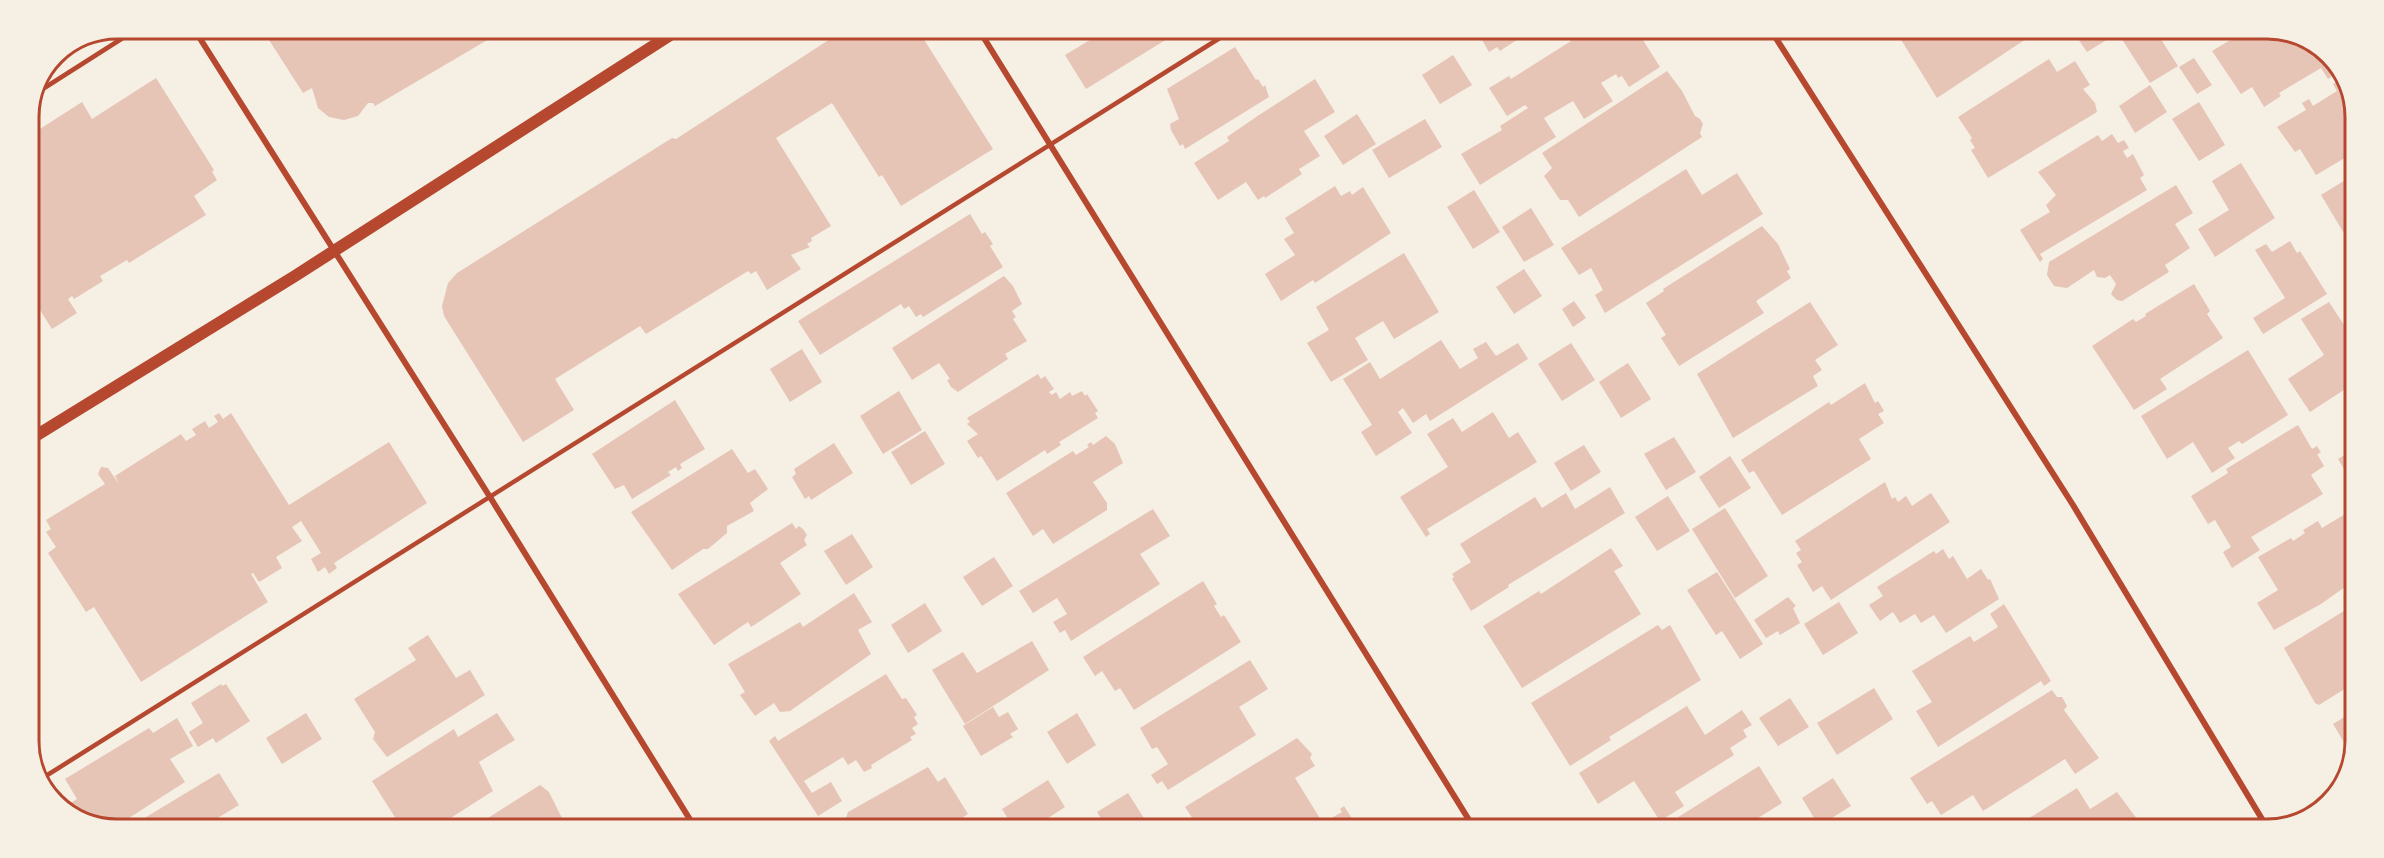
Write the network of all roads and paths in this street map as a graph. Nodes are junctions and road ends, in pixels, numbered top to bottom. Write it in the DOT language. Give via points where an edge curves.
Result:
graph roads {
  1 [pos="120,39"];
  2 [pos="200,39"];
  3 [pos="664,39"];
  4 [pos="985,39"];
  5 [pos="1218,39"];
  6 [pos="1776,39"];
  7 [pos="45,88"];
  8 [pos="1051,144"];
  9 [pos="334,250"];
  10 [pos="39,434"];
  11 [pos="490,497"];
  12 [pos="47,775"];
  13 [pos="690,819"];
  14 [pos="1468,819"];
  15 [pos="2262,819"];
  1 -- 7 [label="lane"];
  2 -- 9 [label="street"];
  3 -- 9 [label="main road"];
  4 -- 8 [label="street"];
  5 -- 8 [label="lane"];
  6 -- 15 [label="street" via="2073,505"];
  8 -- 11 [label="lane"];
  8 -- 14 [label="street"];
  9 -- 10 [label="main road"];
  9 -- 11 [label="street"];
  11 -- 12 [label="lane"];
  11 -- 13 [label="street"];
}
